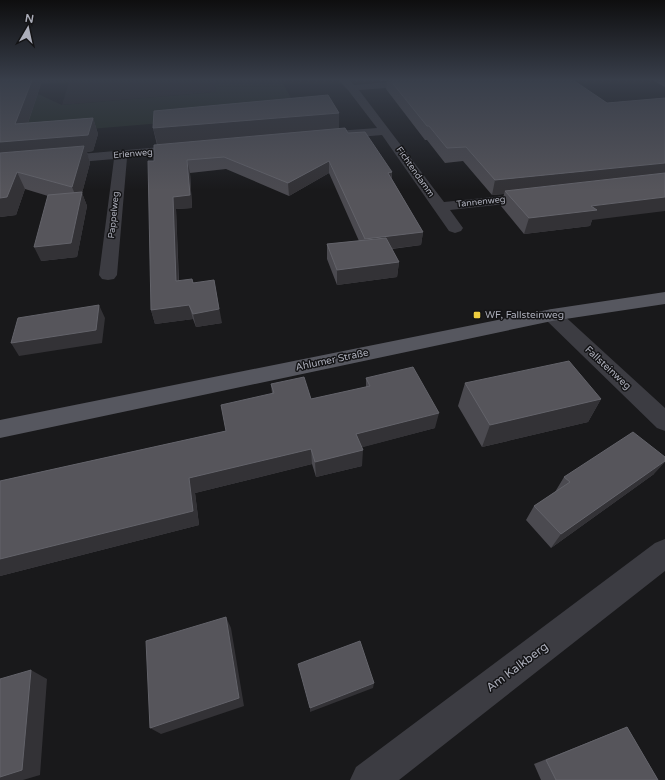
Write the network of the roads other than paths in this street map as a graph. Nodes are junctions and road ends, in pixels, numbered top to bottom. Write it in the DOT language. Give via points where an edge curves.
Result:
graph roads {
  1 [pos="373,116"];
  2 [pos="385,131"];
  3 [pos="323,137"];
  4 [pos="199,148"];
  5 [pos="121,155"];
  6 [pos="0,165"];
  7 [pos="548,195"];
  8 [pos="439,207"];
  9 [pos="455,228"];
  10 [pos="108,275"];
  11 [pos="665,298"];
  12 [pos="552,315"];
  13 [pos="665,422"];
  14 [pos="0,429"];
  15 [pos="665,553"];
  16 [pos="369,780"];
  1 -- 2 [label="street, Fichtendamm"];
  2 -- 3 [label="street"];
  2 -- 8 [label="street, Fichtendamm"];
  4 -- 5 [label="street, Erlenweg"];
  5 -- 6 [label="street, Erlenweg"];
  5 -- 10 [label="street, Pappelweg"];
  7 -- 8 [label="street, Tannenweg"];
  8 -- 9 [label="street, Fichtendamm"];
  11 -- 12 [label="main road, Ahlumer Straße"];
  12 -- 13 [label="street, Fallsteinweg"];
  12 -- 14 [label="main road, Ahlumer Straße"];
  15 -- 16 [label="street, Am Kalkberg"];
}
